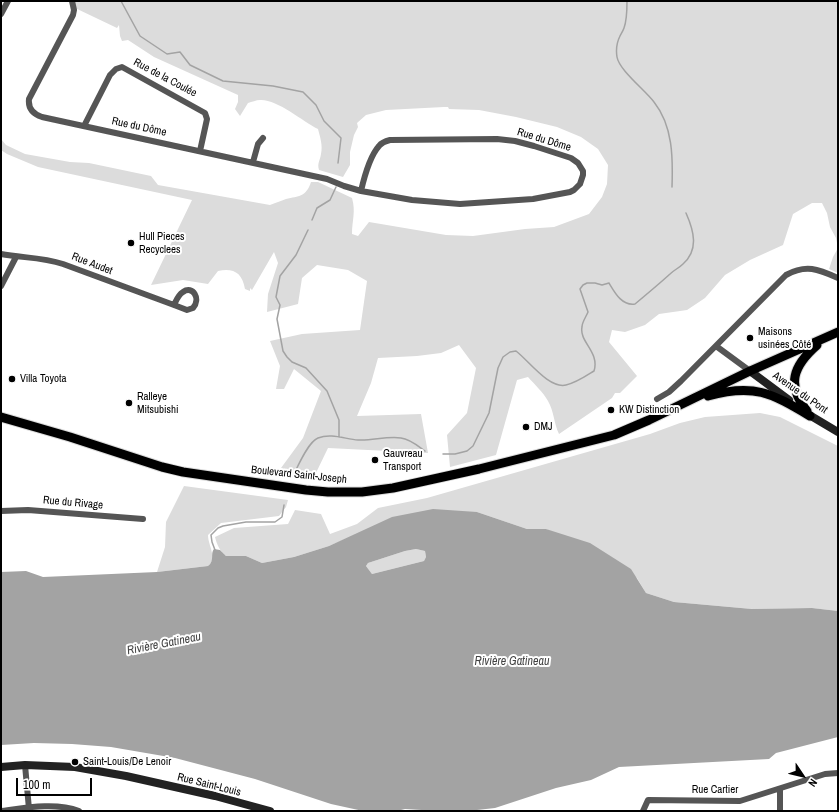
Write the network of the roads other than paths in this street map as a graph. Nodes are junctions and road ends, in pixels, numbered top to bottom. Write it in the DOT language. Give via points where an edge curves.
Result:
graph roads {
  1 [pos="8,1"];
  2 [pos="72,1"];
  3 [pos="1,14"];
  4 [pos="84,126"];
  5 [pos="264,138"];
  6 [pos="200,151"];
  7 [pos="253,162"];
  8 [pos="361,191"];
  9 [pos="1,254"];
  10 [pos="16,257"];
  11 [pos="838,278"];
  12 [pos="1,286"];
  13 [pos="174,305"];
  14 [pos="838,332"];
  15 [pos="824,338"];
  16 [pos="716,346"];
  17 [pos="750,371"];
  18 [pos="657,399"];
  19 [pos="810,416"];
  20 [pos="1,417"];
  21 [pos="649,420"];
  22 [pos="838,432"];
  23 [pos="1,511"];
  24 [pos="143,519"];
  25 [pos="25,765"];
  26 [pos="1,767"];
  27 [pos="838,773"];
  28 [pos="780,789"];
  29 [pos="29,809"];
  30 [pos="1,811"];
  31 [pos="79,811"];
  32 [pos="270,811"];
  33 [pos="643,811"];
  34 [pos="780,811"];
  1 -- 3 [label="street"];
  2 -- 4 [label="street, Rue du Dôme" via="73,15 30,95 28,104 42,117"];
  4 -- 6 [label="street, Rue du Dôme"];
  4 -- 6 [label="street, Rue de la Coulée" via="110,75 116,68 122,67 205,112 207,119"];
  5 -- 7 [label="street" via="258,144"];
  6 -- 7 [label="street, Rue du Dôme"];
  7 -- 8 [label="street, Rue du Dôme" via="327,179"];
  8 -- 8 [label="street, Rue du Dôme" via="449,203 518,201 574,190 580,184 583,175 581,166 571,158 515,141 390,140 382,143 377,149"];
  9 -- 10 [label="street, Rue Audet"];
  10 -- 12 [label="street"];
  10 -- 13 [label="street, Rue Audet" via="58,262"];
  11 -- 16 [label="street" via="807,268 786,275"];
  14 -- 15 [label="main road, Boulevard Saint-Joseph"];
  15 -- 17 [label="main road, Boulevard Saint-Joseph"];
  15 -- 19 [label="main road" via="802,359 796,372 797,396"];
  16 -- 17 [label="street"];
  16 -- 18 [label="street" via="669,392"];
  17 -- 19 [label="main road, Avenue du Pont"];
  17 -- 21 [label="main road, Boulevard Saint-Joseph"];
  19 -- 21 [label="main road" via="775,396 747,390 706,397"];
  19 -- 22 [label="main road, Avenue du Pont"];
  20 -- 21 [label="main road, Boulevard Saint-Joseph" via="183,472 306,490 346,492 393,488 479,469 614,435"];
  23 -- 24 [label="street, Rue du Rivage" via="28,510"];
  25 -- 26 [label="main road, Rue Saint-Louis"];
  25 -- 29 [label="street"];
  25 -- 32 [label="main road, Rue Saint-Louis" via="75,767 126,776"];
  27 -- 28 [label="street, Rue Cartier" via="825,774"];
  28 -- 33 [label="street, Rue Cartier" via="740,801 648,800"];
  28 -- 34 [label="street"];
  29 -- 30 [label="street"];
  29 -- 31 [label="street" via="59,807"];
}
